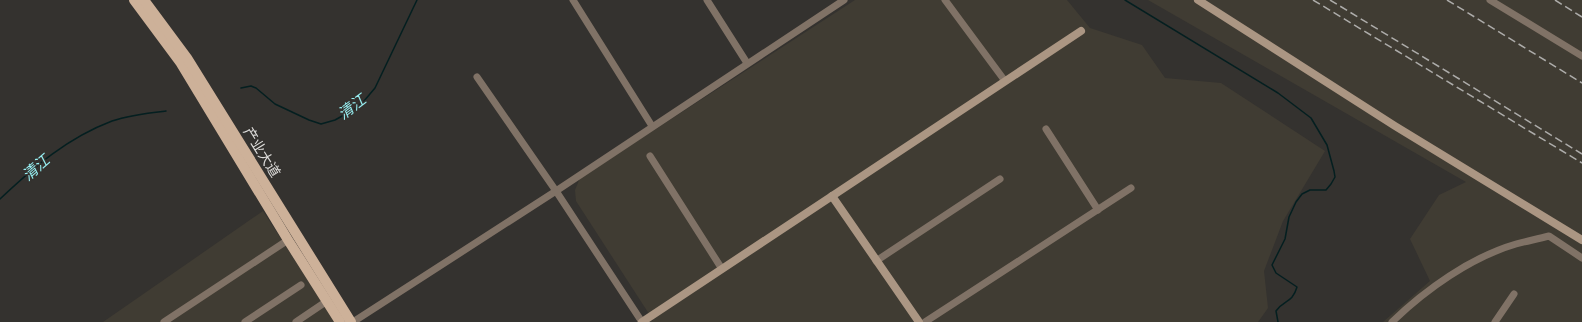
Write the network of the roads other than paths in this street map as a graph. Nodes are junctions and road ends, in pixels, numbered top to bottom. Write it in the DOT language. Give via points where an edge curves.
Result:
graph roads {
  1 [pos="134,0"];
  2 [pos="144,0"];
  3 [pos="573,0"];
  4 [pos="707,0"];
  5 [pos="945,0"];
  6 [pos="1198,0"];
  7 [pos="1490,0"];
  8 [pos="842,1"];
  9 [pos="1081,31"];
  10 [pos="1582,56"];
  11 [pos="747,63"];
  12 [pos="477,77"];
  13 [pos="1005,81"];
  14 [pos="652,126"];
  15 [pos="1046,129"];
  16 [pos="650,156"];
  17 [pos="1000,180"];
  18 [pos="1131,188"];
  19 [pos="556,191"];
  20 [pos="832,196"];
  21 [pos="1098,210"];
  22 [pos="288,240"];
  23 [pos="1582,240"];
  24 [pos="1582,258"];
  25 [pos="876,261"];
  26 [pos="722,269"];
  27 [pos="302,285"];
  28 [pos="1514,294"];
  29 [pos="327,301"];
  30 [pos="164,322"];
  31 [pos="245,322"];
  32 [pos="296,322"];
  33 [pos="340,322"];
  34 [pos="352,322"];
  35 [pos="642,322"];
  36 [pos="919,322"];
  37 [pos="925,322"];
  38 [pos="1392,322"];
  39 [pos="1494,322"];
  1 -- 22 [label="main road, 产业大道" via="180,62"];
  2 -- 34 [label="main road, 产业大道" via="187,58"];
  3 -- 14 [label="street"];
  4 -- 11 [label="street"];
  5 -- 13 [label="street"];
  6 -- 23 [label="street" via="1395,126"];
  7 -- 10 [label="street"];
  8 -- 11 [label="street"];
  9 -- 13 [label="street"];
  11 -- 14 [label="street"];
  12 -- 19 [label="street"];
  13 -- 20 [label="street"];
  14 -- 19 [label="street"];
  15 -- 21 [label="street"];
  16 -- 26 [label="street"];
  17 -- 25 [label="street"];
  18 -- 21 [label="street"];
  19 -- 34 [label="street"];
  19 -- 35 [label="street"];
  20 -- 25 [label="street"];
  20 -- 26 [label="street"];
  21 -- 37 [label="street"];
  22 -- 29 [label="main road, 产业大道"];
  22 -- 30 [label="street"];
  24 -- 38 [label="street" via="1549,236 1515,244 1485,256 1454,274 1426,293"];
  25 -- 36 [label="street"];
  26 -- 35 [label="street"];
  27 -- 31 [label="street"];
  28 -- 39 [label="street"];
  29 -- 32 [label="street"];
  29 -- 33 [label="main road, 产业大道"];
}
